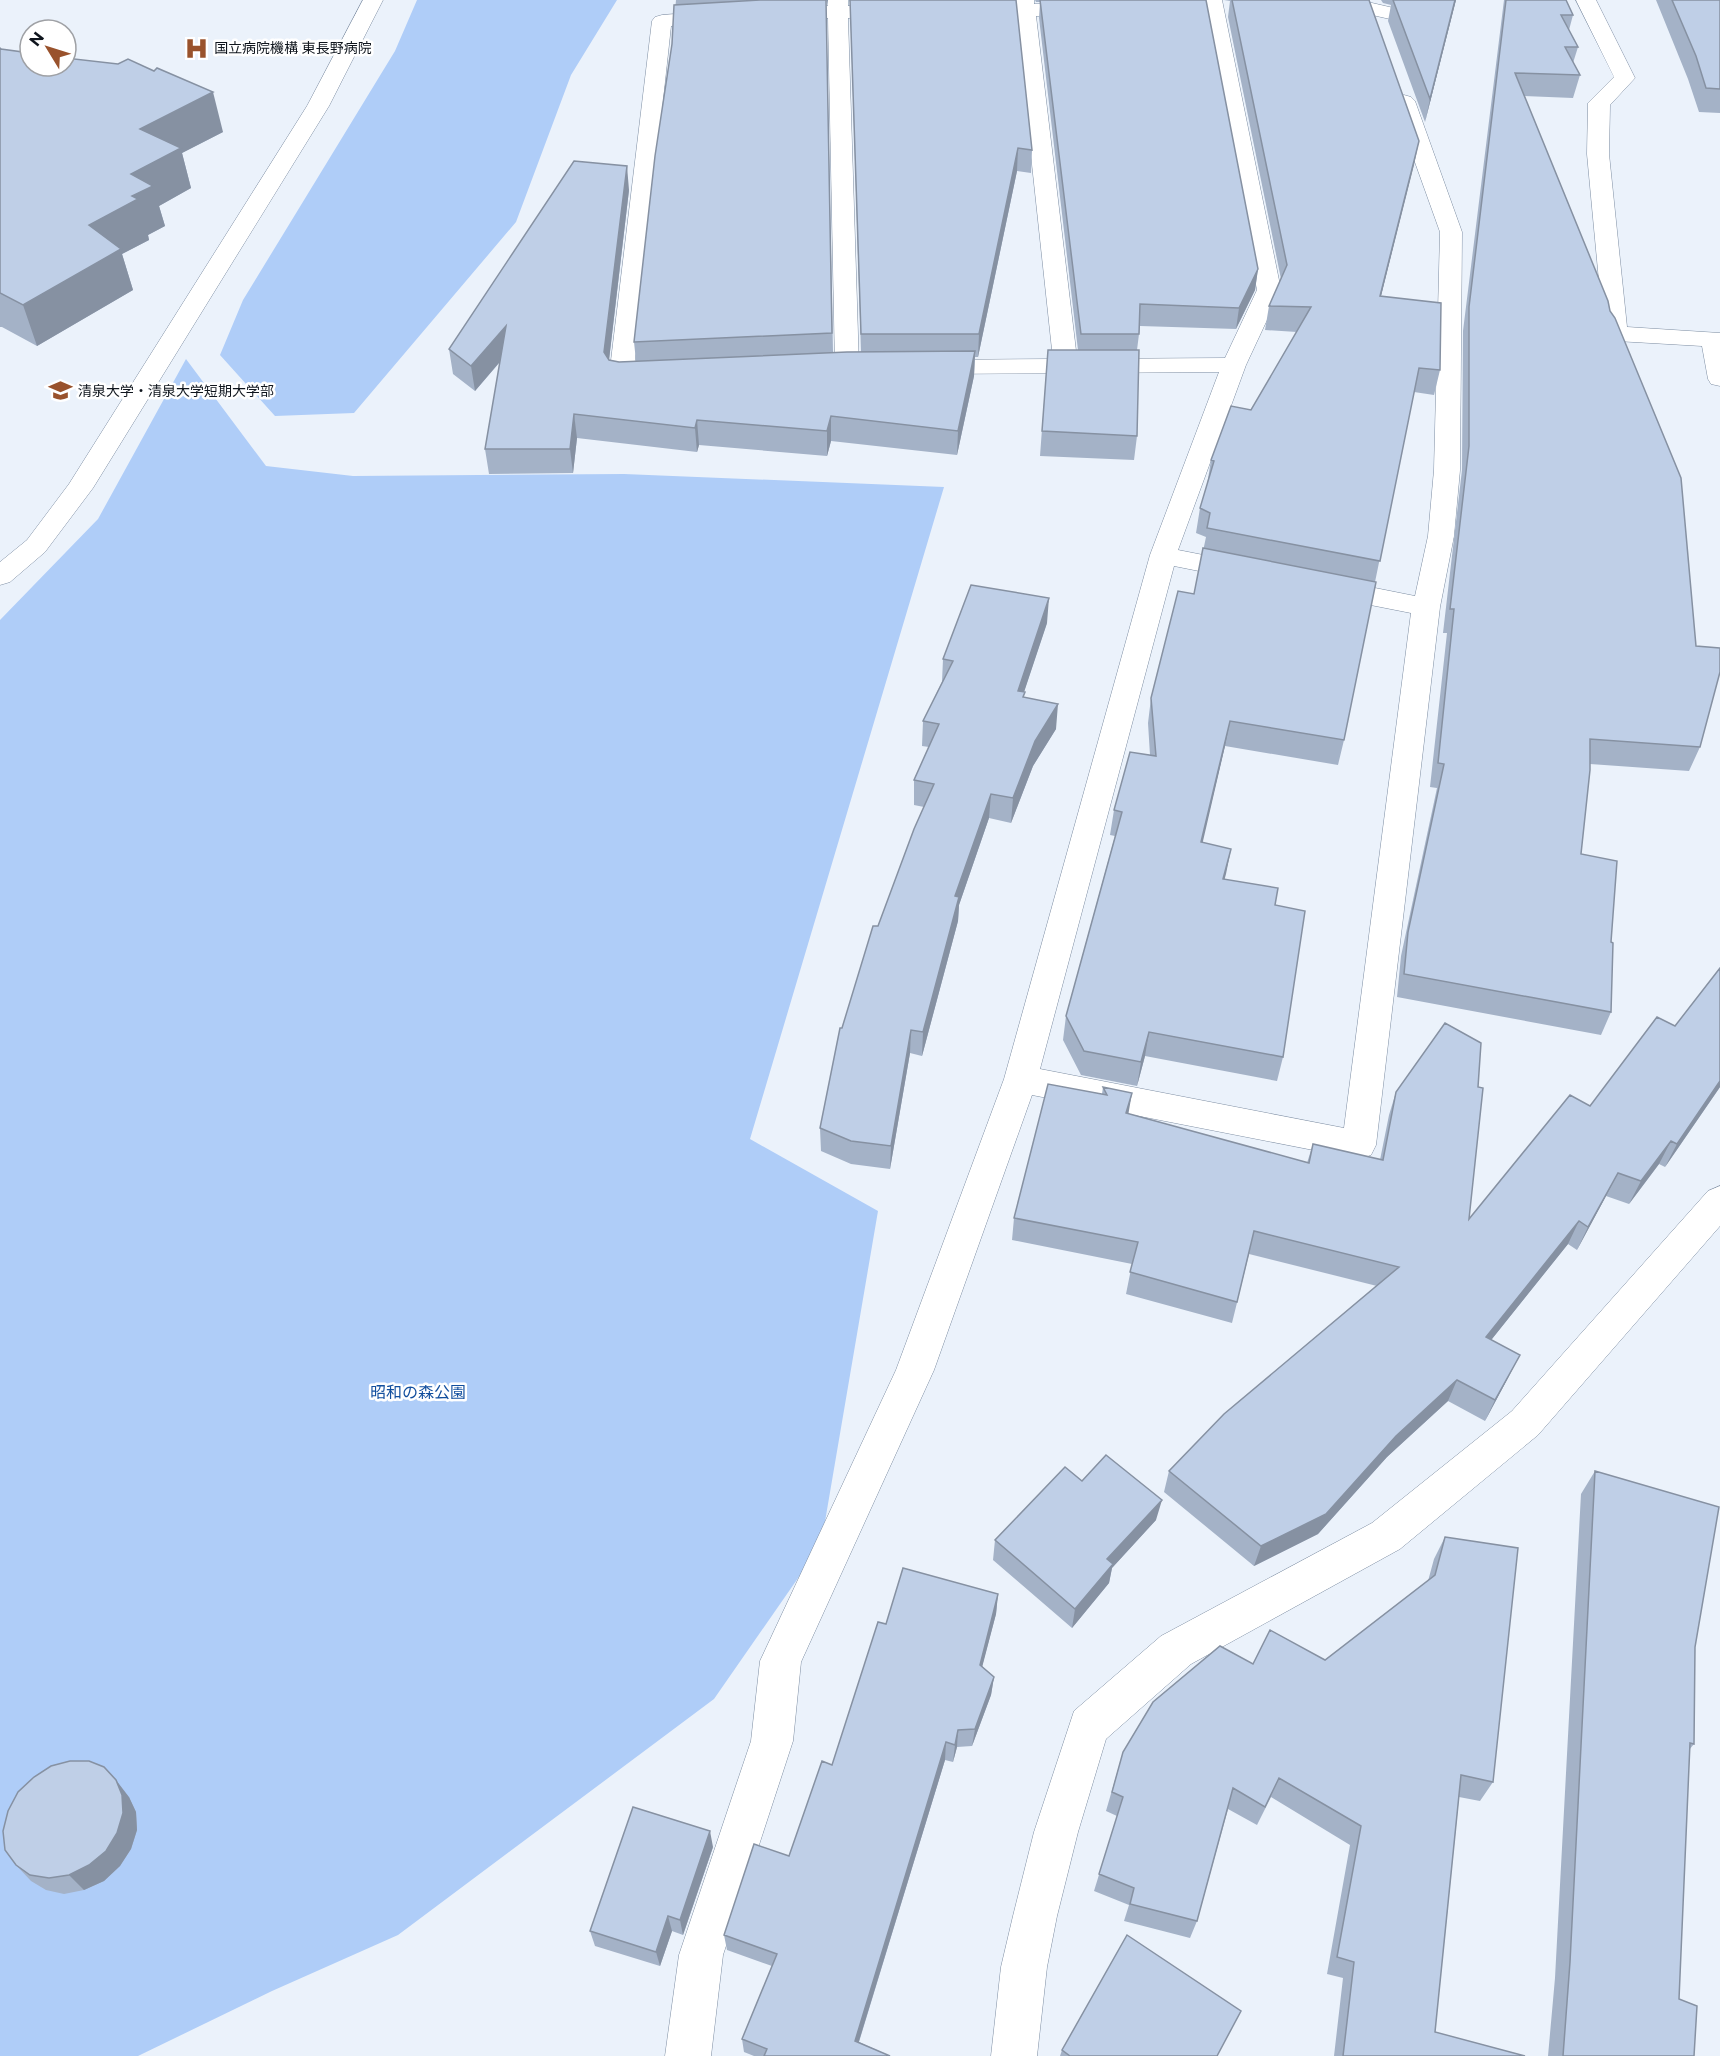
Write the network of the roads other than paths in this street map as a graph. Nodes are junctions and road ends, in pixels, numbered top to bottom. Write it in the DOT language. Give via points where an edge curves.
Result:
graph roads {
  1 [pos="373,0"];
  2 [pos="1438,0"];
  3 [pos="1586,0"];
  4 [pos="1370,4"];
  5 [pos="838,5"];
  6 [pos="1024,5"];
  7 [pos="1214,5"];
  8 [pos="1305,9"];
  9 [pos="908,10"];
  10 [pos="955,10"];
  11 [pos="1096,10"];
  12 [pos="1191,10"];
  13 [pos="1238,10"];
  14 [pos="756,15"];
  15 [pos="732,17"];
  16 [pos="1383,42"];
  17 [pos="1395,76"];
  18 [pos="1717,340"];
  19 [pos="1234,365"];
  20 [pos="1065,366"];
  21 [pos="905,367"];
  22 [pos="847,368"];
  23 [pos="668,375"];
  24 [pos="1720,379"];
  25 [pos="1163,555"];
  26 [pos="0,576"];
  27 [pos="1266,576"];
  28 [pos="1300,582"];
  29 [pos="1426,607"];
  30 [pos="1021,1079"];
  31 [pos="1720,1201"];
  32 [pos="688,2056"];
  33 [pos="1014,2056"];
  1 -- 26 [label="street" via="318,106 80,488 36,546"];
  2 -- 4 [label="street" via="1399,15"];
  3 -- 18 [label="street" via="1625,78 1599,104 1598,154 1616,334"];
  4 -- 8 [label="street"];
  4 -- 16 [label="street"];
  5 -- 9 [label="street"];
  5 -- 14 [label="street"];
  5 -- 22 [label="street"];
  6 -- 10 [label="street"];
  6 -- 11 [label="street"];
  6 -- 20 [label="street"];
  7 -- 12 [label="street"];
  7 -- 13 [label="street"];
  7 -- 19 [label="street" via="1269,290"];
  15 -- 23 [label="street" via="662,21 621,377"];
  17 -- 29 [label="street" via="1451,232 1448,470 1441,536"];
  18 -- 24 [label="street"];
  19 -- 20 [label="street"];
  19 -- 25 [label="street"];
  20 -- 21 [label="street"];
  25 -- 27 [label="street"];
  25 -- 30 [label="street"];
  28 -- 29 [label="street"];
  29 -- 30 [label="street" via="1359,1145"];
  30 -- 32 [label="street" via="915,1370 780,1661 772,1741 701,1955"];
  31 -- 33 [label="street" via="1525,1423 1386,1536 1176,1650 1089,1726 1056,1832 1033,1926"];
}
